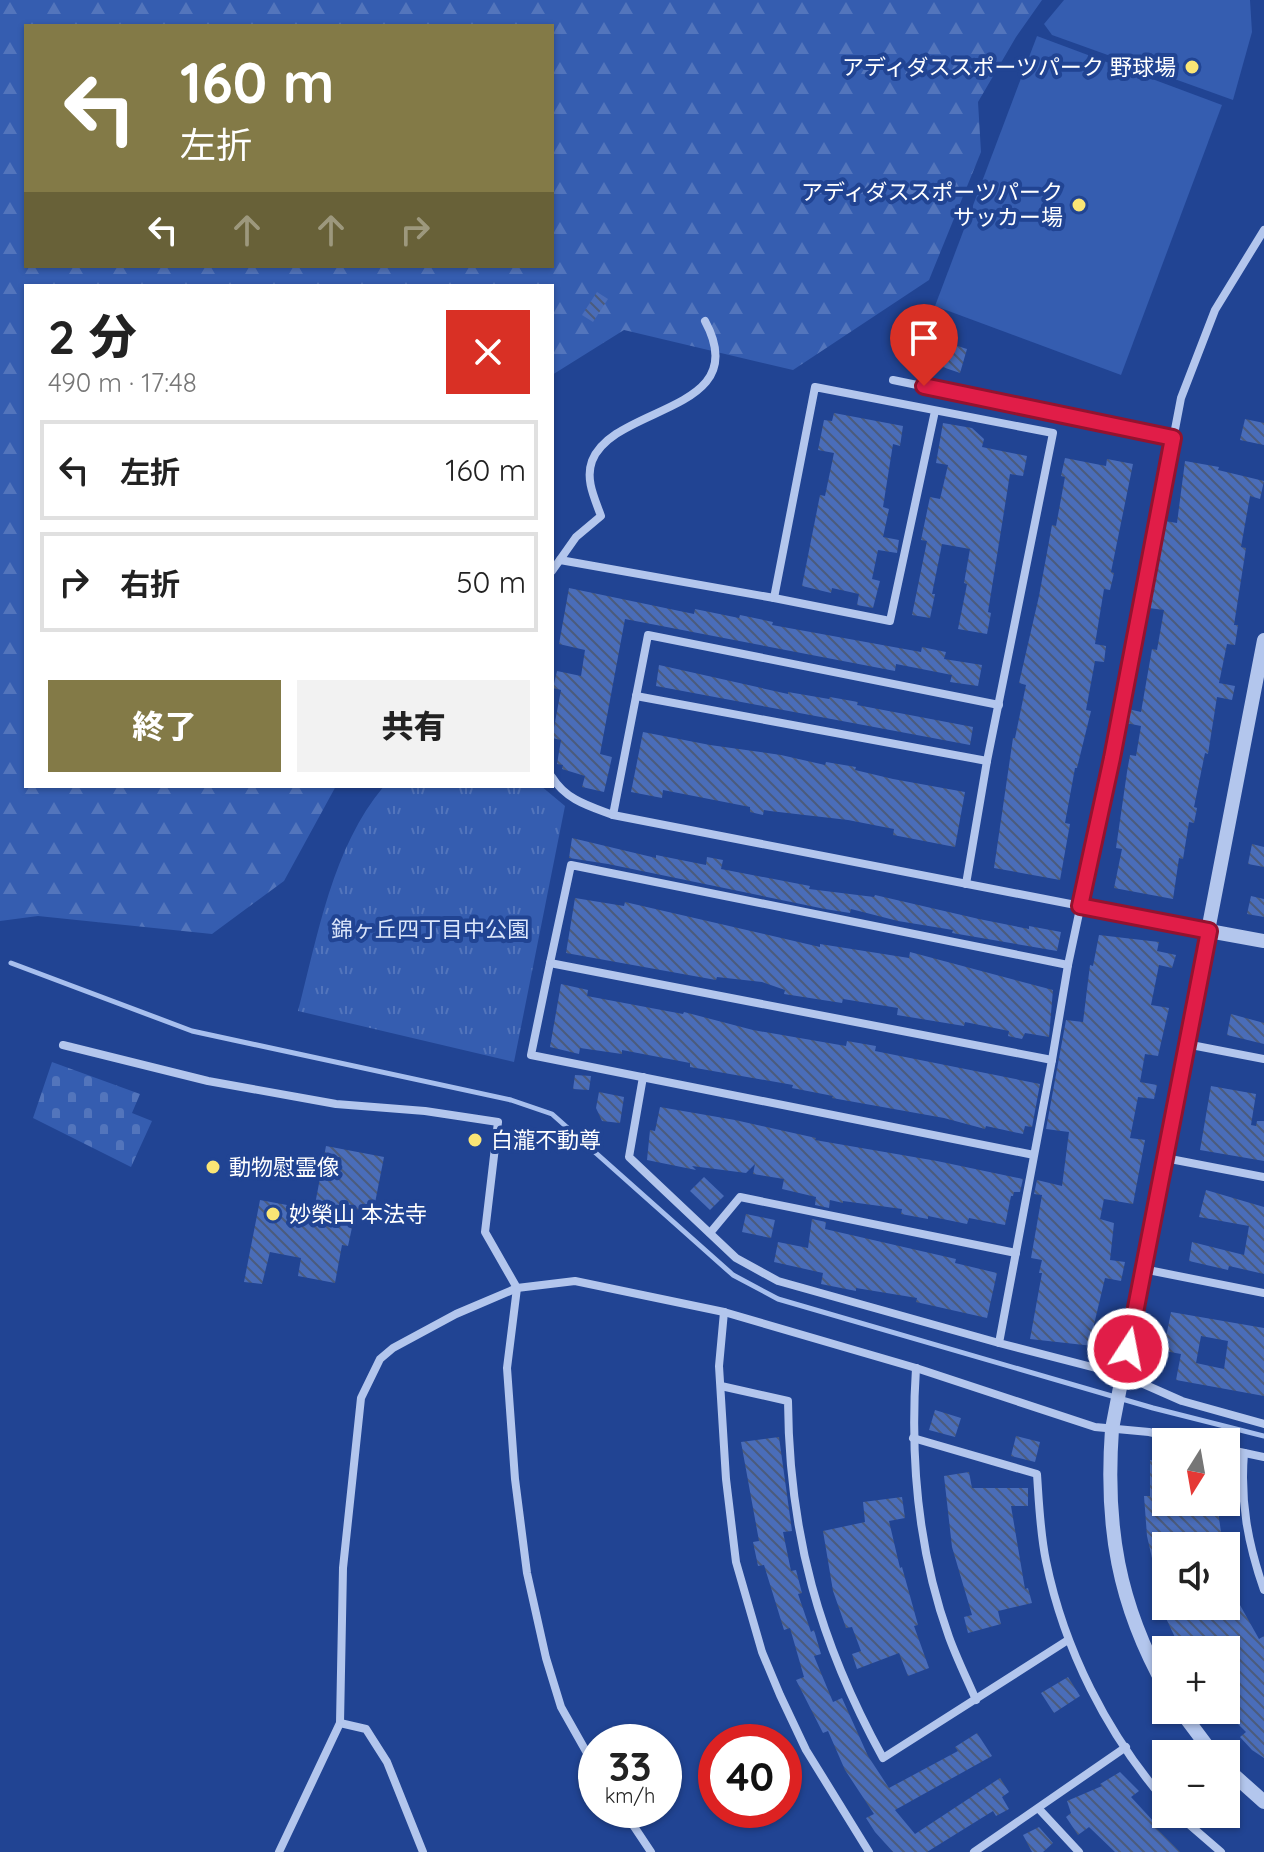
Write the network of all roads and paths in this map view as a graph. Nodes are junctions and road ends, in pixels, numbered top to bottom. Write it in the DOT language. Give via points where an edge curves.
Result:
graph roads {
  1 [pos="1264,230"];
  2 [pos="705,321"];
  3 [pos="893,380"];
  4 [pos="935,411"];
  5 [pos="1173,438"];
  6 [pos="560,560"];
  7 [pos="554,568"];
  8 [pos="774,598"];
  9 [pos="1264,640"];
  10 [pos="636,696"];
  11 [pos="999,705"];
  12 [pos="987,761"];
  13 [pos="554,780"];
  14 [pos="613,815"];
  15 [pos="966,884"];
  16 [pos="1080,906"];
  17 [pos="1209,931"];
  18 [pos="1264,941"];
  19 [pos="550,963"];
  20 [pos="1068,965"];
  21 [pos="1186,1044"];
  22 [pos="63,1045"];
  23 [pos="1264,1059"];
  24 [pos="1052,1060"];
  25 [pos="643,1077"];
  26 [pos="1034,1155"];
  27 [pos="1165,1158"];
  28 [pos="1264,1177"];
  29 [pos="710,1233"];
  30 [pos="1016,1253"];
  31 [pos="1143,1269"];
  32 [pos="517,1288"];
  33 [pos="1264,1293"];
  34 [pos="724,1312"];
  35 [pos="999,1343"];
  36 [pos="916,1368"];
  37 [pos="1123,1375"];
  38 [pos="721,1386"];
  39 [pos="1264,1424"];
  40 [pos="1112,1429"];
  41 [pos="1152,1433"];
  42 [pos="913,1438"];
  43 [pos="1240,1452"];
  44 [pos="1244,1453"];
  45 [pos="1264,1457"];
  46 [pos="1264,1590"];
  47 [pos="1068,1640"];
  48 [pos="1152,1661"];
  49 [pos="976,1700"];
  50 [pos="340,1723"];
  51 [pos="578,1737"];
  52 [pos="1126,1747"];
  53 [pos="1240,1781"];
  54 [pos="1152,1783"];
  55 [pos="1264,1802"];
  56 [pos="1039,1809"];
  57 [pos="635,1828"];
  58 [pos="1193,1828"];
  59 [pos="279,1852"];
  60 [pos="423,1852"];
  61 [pos="651,1852"];
  62 [pos="869,1852"];
  63 [pos="974,1852"];
  64 [pos="1079,1852"];
  65 [pos="1221,1852"];
  1 -- 5 [label="street" via="1215,310 1181,398"];
  2 -- 6 [label="street" via="716,341 710,379 603,446 592,462 589,483 601,516"];
  3 -- 5 [label="street"];
  4 -- 8 [label="street" via="890,621"];
  4 -- 8 [label="street" via="815,387"];
  4 -- 11 [label="street" via="1053,433"];
  5 -- 16 [label="street"];
  6 -- 7 [label="street"];
  6 -- 8 [label="street"];
  9 -- 17 [label="street"];
  10 -- 11 [label="street" via="648,635"];
  10 -- 12 [label="street"];
  10 -- 14 [label="street"];
  11 -- 12 [label="street"];
  12 -- 15 [label="street"];
  13 -- 14 [label="street" via="576,801"];
  14 -- 15 [label="street"];
  15 -- 16 [label="street"];
  16 -- 17 [label="street"];
  16 -- 20 [label="street"];
  17 -- 18 [label="street"];
  17 -- 21 [label="street"];
  19 -- 20 [label="street" via="571,865"];
  19 -- 24 [label="street"];
  19 -- 25 [label="street" via="531,1055"];
  20 -- 24 [label="street"];
  21 -- 23 [label="street"];
  21 -- 27 [label="street"];
  22 -- 32 [label="street" via="208,1081 336,1104 498,1122 485,1232"];
  24 -- 26 [label="street"];
  25 -- 26 [label="street"];
  25 -- 29 [label="street" via="629,1157"];
  26 -- 30 [label="street"];
  27 -- 28 [label="street"];
  27 -- 31 [label="street"];
  29 -- 30 [label="street" via="740,1197"];
  29 -- 35 [label="street" via="736,1258 778,1281"];
  30 -- 35 [label="street"];
  31 -- 33 [label="street"];
  31 -- 37 [label="street"];
  32 -- 34 [label="street" via="575,1281"];
  32 -- 50 [label="street" via="393,1348 380,1359 361,1398 343,1568"];
  32 -- 51 [label="street" via="507,1368 527,1573 561,1707"];
  34 -- 36 [label="street"];
  34 -- 38 [label="street"];
  35 -- 37 [label="street"];
  36 -- 40 [label="street"];
  36 -- 42 [label="street"];
  37 -- 39 [label="street" via="1182,1401"];
  37 -- 40 [label="street"];
  38 -- 49 [label="street" via="788,1401 788,1454 806,1569 854,1705 883,1758"];
  38 -- 62 [label="street" via="736,1562 762,1652 806,1750"];
  40 -- 41 [label="street"];
  40 -- 48 [label="street" via="1108,1480 1116,1555 1135,1628"];
  42 -- 47 [label="street" via="1037,1474 1045,1558"];
  42 -- 49 [label="street" via="918,1507 938,1599"];
  43 -- 44 [label="street"];
  44 -- 45 [label="street"];
  44 -- 46 [label="street" via="1246,1524"];
  47 -- 49 [label="street"];
  47 -- 52 [label="street" via="1094,1698"];
  50 -- 59 [label="street"];
  50 -- 60 [label="street" via="366,1729 387,1762"];
  52 -- 54 [label="street"];
  52 -- 56 [label="street"];
  53 -- 55 [label="street"];
  56 -- 63 [label="street"];
  56 -- 64 [label="street"];
  57 -- 61 [label="street"];
  58 -- 65 [label="street"];
}
